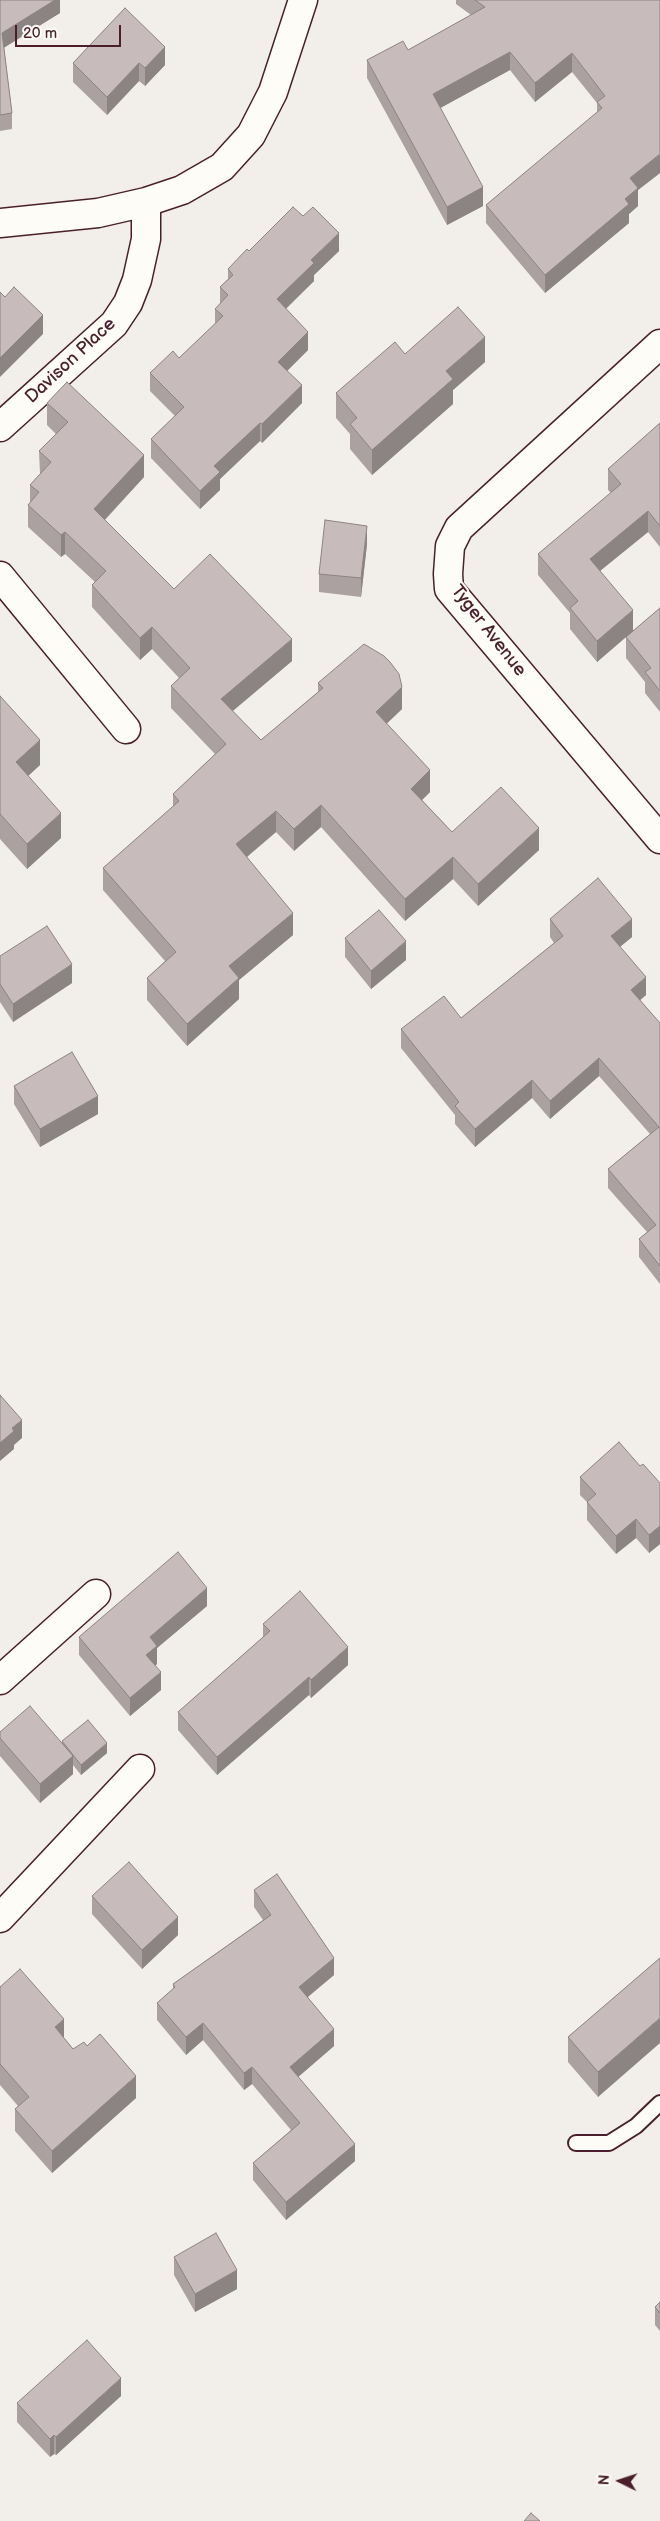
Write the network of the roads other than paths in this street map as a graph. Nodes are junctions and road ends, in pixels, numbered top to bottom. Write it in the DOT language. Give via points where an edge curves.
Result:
graph roads {
  1 [pos="303,0"];
  2 [pos="146,202"];
  3 [pos="0,223"];
  4 [pos="660,345"];
  5 [pos="0,427"];
  6 [pos="0,576"];
  7 [pos="126,729"];
  8 [pos="660,839"];
  9 [pos="96,1594"];
  10 [pos="0,1680"];
  11 [pos="140,1769"];
  12 [pos="0,1918"];
  13 [pos="660,2103"];
  14 [pos="576,2143"];
  1 -- 2 [label="street" via="273,92 251,135 222,167 182,190"];
  2 -- 3 [label="street" via="98,213"];
  2 -- 5 [label="street, Davison Place" via="146,239 138,280 128,304 114,324"];
  4 -- 8 [label="street, Tyger Avenue" via="459,528 450,546 448,574 449,589"];
  6 -- 7 [label="street"];
  9 -- 10 [label="street"];
  11 -- 12 [label="street"];
  13 -- 14 [label="lane" via="636,2126 609,2143"];
}
